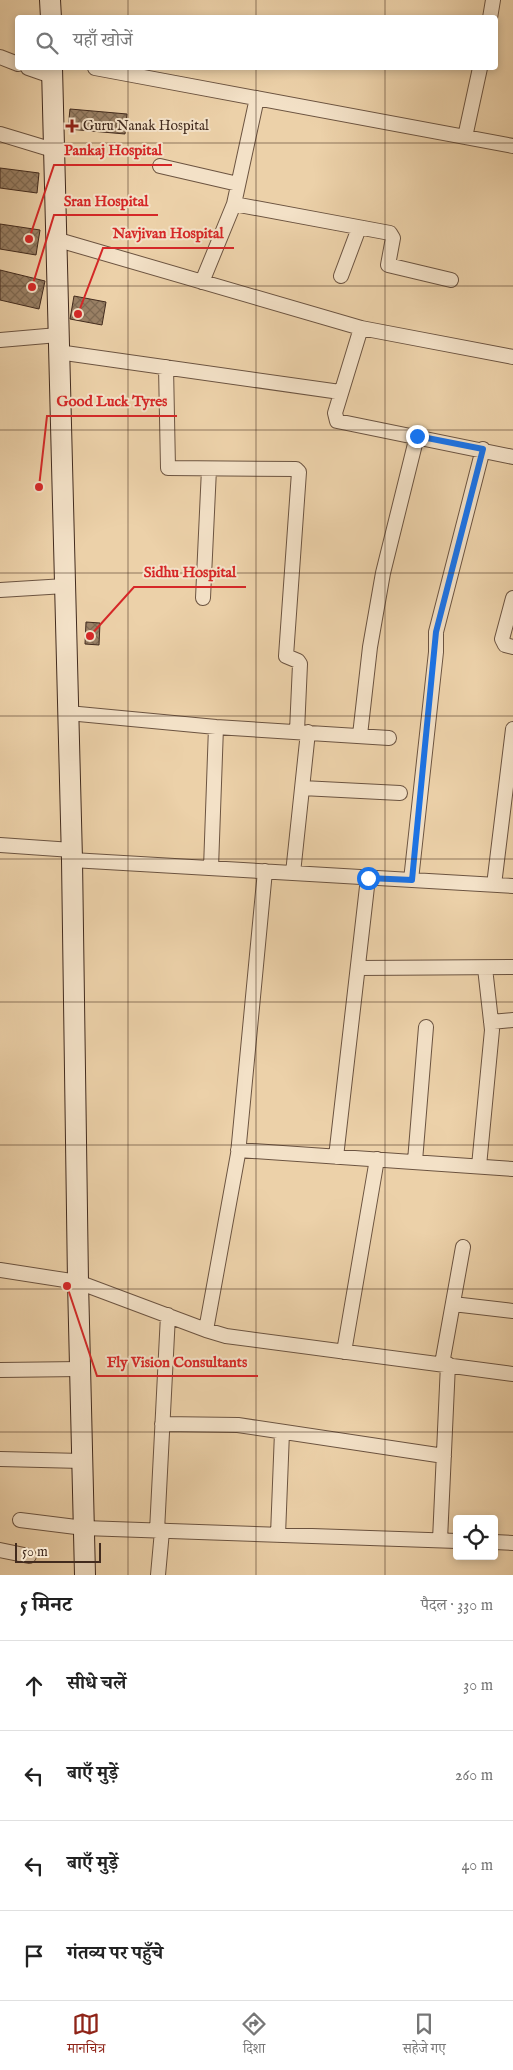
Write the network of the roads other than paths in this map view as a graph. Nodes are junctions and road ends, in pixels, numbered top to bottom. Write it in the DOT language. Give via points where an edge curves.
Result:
graph roads {
  1 [pos="50,0"];
  2 [pos="493,0"];
  3 [pos="51,15"];
  4 [pos="490,15"];
  5 [pos="0,57"];
  6 [pos="15,63"];
  7 [pos="106,70"];
  8 [pos="480,70"];
  9 [pos="51,72"];
  10 [pos="257,98"];
  11 [pos="0,134"];
  12 [pos="466,137"];
  13 [pos="513,146"];
  14 [pos="53,150"];
  15 [pos="160,166"];
  16 [pos="238,184"];
  17 [pos="234,204"];
  18 [pos="359,228"];
  19 [pos="55,239"];
  20 [pos="341,276"];
  21 [pos="451,280"];
  22 [pos="202,282"];
  23 [pos="361,328"];
  24 [pos="0,340"];
  25 [pos="58,344"];
  26 [pos="513,357"];
  27 [pos="166,367"];
  28 [pos="340,392"];
  29 [pos="417,436"];
  30 [pos="483,449"];
  31 [pos="513,457"];
  32 [pos="210,469"];
  33 [pos="65,586"];
  34 [pos="0,590"];
  35 [pos="203,598"];
  36 [pos="513,598"];
  37 [pos="513,647"];
  38 [pos="68,713"];
  39 [pos="216,726"];
  40 [pos="513,729"];
  41 [pos="303,731"];
  42 [pos="360,735"];
  43 [pos="389,738"];
  44 [pos="302,788"];
  45 [pos="400,793"];
  46 [pos="0,845"];
  47 [pos="72,855"];
  48 [pos="211,868"];
  49 [pos="265,871"];
  50 [pos="293,873"];
  51 [pos="368,878"];
  52 [pos="412,880"];
  53 [pos="494,885"];
  54 [pos="513,886"];
  55 [pos="513,967"];
  56 [pos="358,968"];
  57 [pos="485,968"];
  58 [pos="513,1020"];
  59 [pos="491,1022"];
  60 [pos="426,1027"];
  61 [pos="238,1150"];
  62 [pos="336,1157"];
  63 [pos="377,1159"];
  64 [pos="415,1161"];
  65 [pos="479,1166"];
  66 [pos="513,1169"];
  67 [pos="463,1247"];
  68 [pos="0,1270"];
  69 [pos="78,1282"];
  70 [pos="453,1304"];
  71 [pos="513,1311"];
  72 [pos="168,1315"];
  73 [pos="206,1330"];
  74 [pos="344,1352"];
  75 [pos="445,1364"];
  76 [pos="80,1369"];
  77 [pos="0,1370"];
  78 [pos="513,1374"];
  79 [pos="162,1424"];
  80 [pos="282,1432"];
  81 [pos="444,1456"];
  82 [pos="0,1459"];
  83 [pos="82,1461"];
  84 [pos="20,1520"];
  85 [pos="84,1528"];
  86 [pos="159,1531"];
  87 [pos="278,1535"];
  88 [pos="440,1540"];
  89 [pos="453,1541"];
  90 [pos="498,1542"];
  91 [pos="513,1543"];
  92 [pos="0,1550"];
  93 [pos="29,1556"];
  94 [pos="85,1575"];
  95 [pos="158,1575"];
  1 -- 3 [label="main road"];
  2 -- 4 [label="street"];
  5 -- 6 [label="street"];
  7 -- 10 [label="street"];
  8 -- 12 [label="street"];
  9 -- 14 [label="main road"];
  10 -- 12 [label="street"];
  10 -- 16 [label="street"];
  11 -- 14 [label="street"];
  12 -- 13 [label="street"];
  14 -- 19 [label="main road"];
  15 -- 16 [label="street"];
  16 -- 17 [label="street"];
  17 -- 18 [label="street"];
  17 -- 22 [label="street"];
  18 -- 20 [label="street"];
  18 -- 21 [label="street" via="392,235 388,265"];
  19 -- 22 [label="street"];
  19 -- 25 [label="main road"];
  22 -- 23 [label="street"];
  23 -- 26 [label="street"];
  23 -- 28 [label="street"];
  24 -- 25 [label="street"];
  25 -- 27 [label="street"];
  25 -- 33 [label="main road"];
  27 -- 28 [label="street"];
  27 -- 32 [label="street" via="167,466 172,469"];
  28 -- 29 [label="street" via="334,413 336,421"];
  29 -- 30 [label="street"];
  29 -- 42 [label="street" via="384,573 370,648"];
  30 -- 31 [label="street"];
  30 -- 52 [label="street" via="436,632"];
  32 -- 35 [label="street"];
  32 -- 41 [label="street" via="296,469 300,472 286,656 300,664"];
  33 -- 34 [label="street"];
  33 -- 38 [label="main road"];
  36 -- 37 [label="street" via="502,639 505,645"];
  38 -- 39 [label="street"];
  38 -- 47 [label="main road"];
  39 -- 41 [label="street"];
  39 -- 48 [label="street"];
  40 -- 53 [label="street"];
  41 -- 42 [label="street"];
  41 -- 44 [label="street"];
  42 -- 43 [label="street"];
  44 -- 45 [label="street"];
  44 -- 50 [label="street"];
  46 -- 47 [label="street"];
  47 -- 48 [label="street"];
  47 -- 69 [label="main road"];
  48 -- 49 [label="street"];
  49 -- 50 [label="street"];
  49 -- 61 [label="street"];
  50 -- 51 [label="street"];
  51 -- 52 [label="street"];
  51 -- 56 [label="street"];
  52 -- 53 [label="street"];
  53 -- 54 [label="street"];
  55 -- 57 [label="street"];
  56 -- 57 [label="street"];
  56 -- 62 [label="street"];
  57 -- 59 [label="street"];
  58 -- 59 [label="street"];
  59 -- 65 [label="street"];
  60 -- 64 [label="street"];
  61 -- 62 [label="street"];
  61 -- 73 [label="street"];
  62 -- 63 [label="street"];
  63 -- 64 [label="street"];
  63 -- 74 [label="street"];
  64 -- 65 [label="street"];
  65 -- 66 [label="street"];
  67 -- 70 [label="street"];
  68 -- 69 [label="street"];
  69 -- 72 [label="street"];
  69 -- 76 [label="main road"];
  70 -- 71 [label="street"];
  70 -- 75 [label="street"];
  72 -- 73 [label="street"];
  72 -- 79 [label="street"];
  73 -- 74 [label="street" via="226,1336"];
  74 -- 75 [label="street"];
  75 -- 78 [label="street"];
  75 -- 81 [label="street"];
  76 -- 77 [label="street"];
  76 -- 83 [label="main road"];
  79 -- 80 [label="street" via="238,1425"];
  79 -- 86 [label="street"];
  80 -- 81 [label="street"];
  80 -- 87 [label="street"];
  81 -- 88 [label="street"];
  82 -- 83 [label="street"];
  83 -- 85 [label="main road"];
  84 -- 85 [label="street"];
  85 -- 86 [label="street"];
  85 -- 94 [label="main road"];
  86 -- 87 [label="street"];
  86 -- 95 [label="street"];
  87 -- 88 [label="street"];
  88 -- 89 [label="street"];
  90 -- 91 [label="street"];
  92 -- 93 [label="street"];
}
